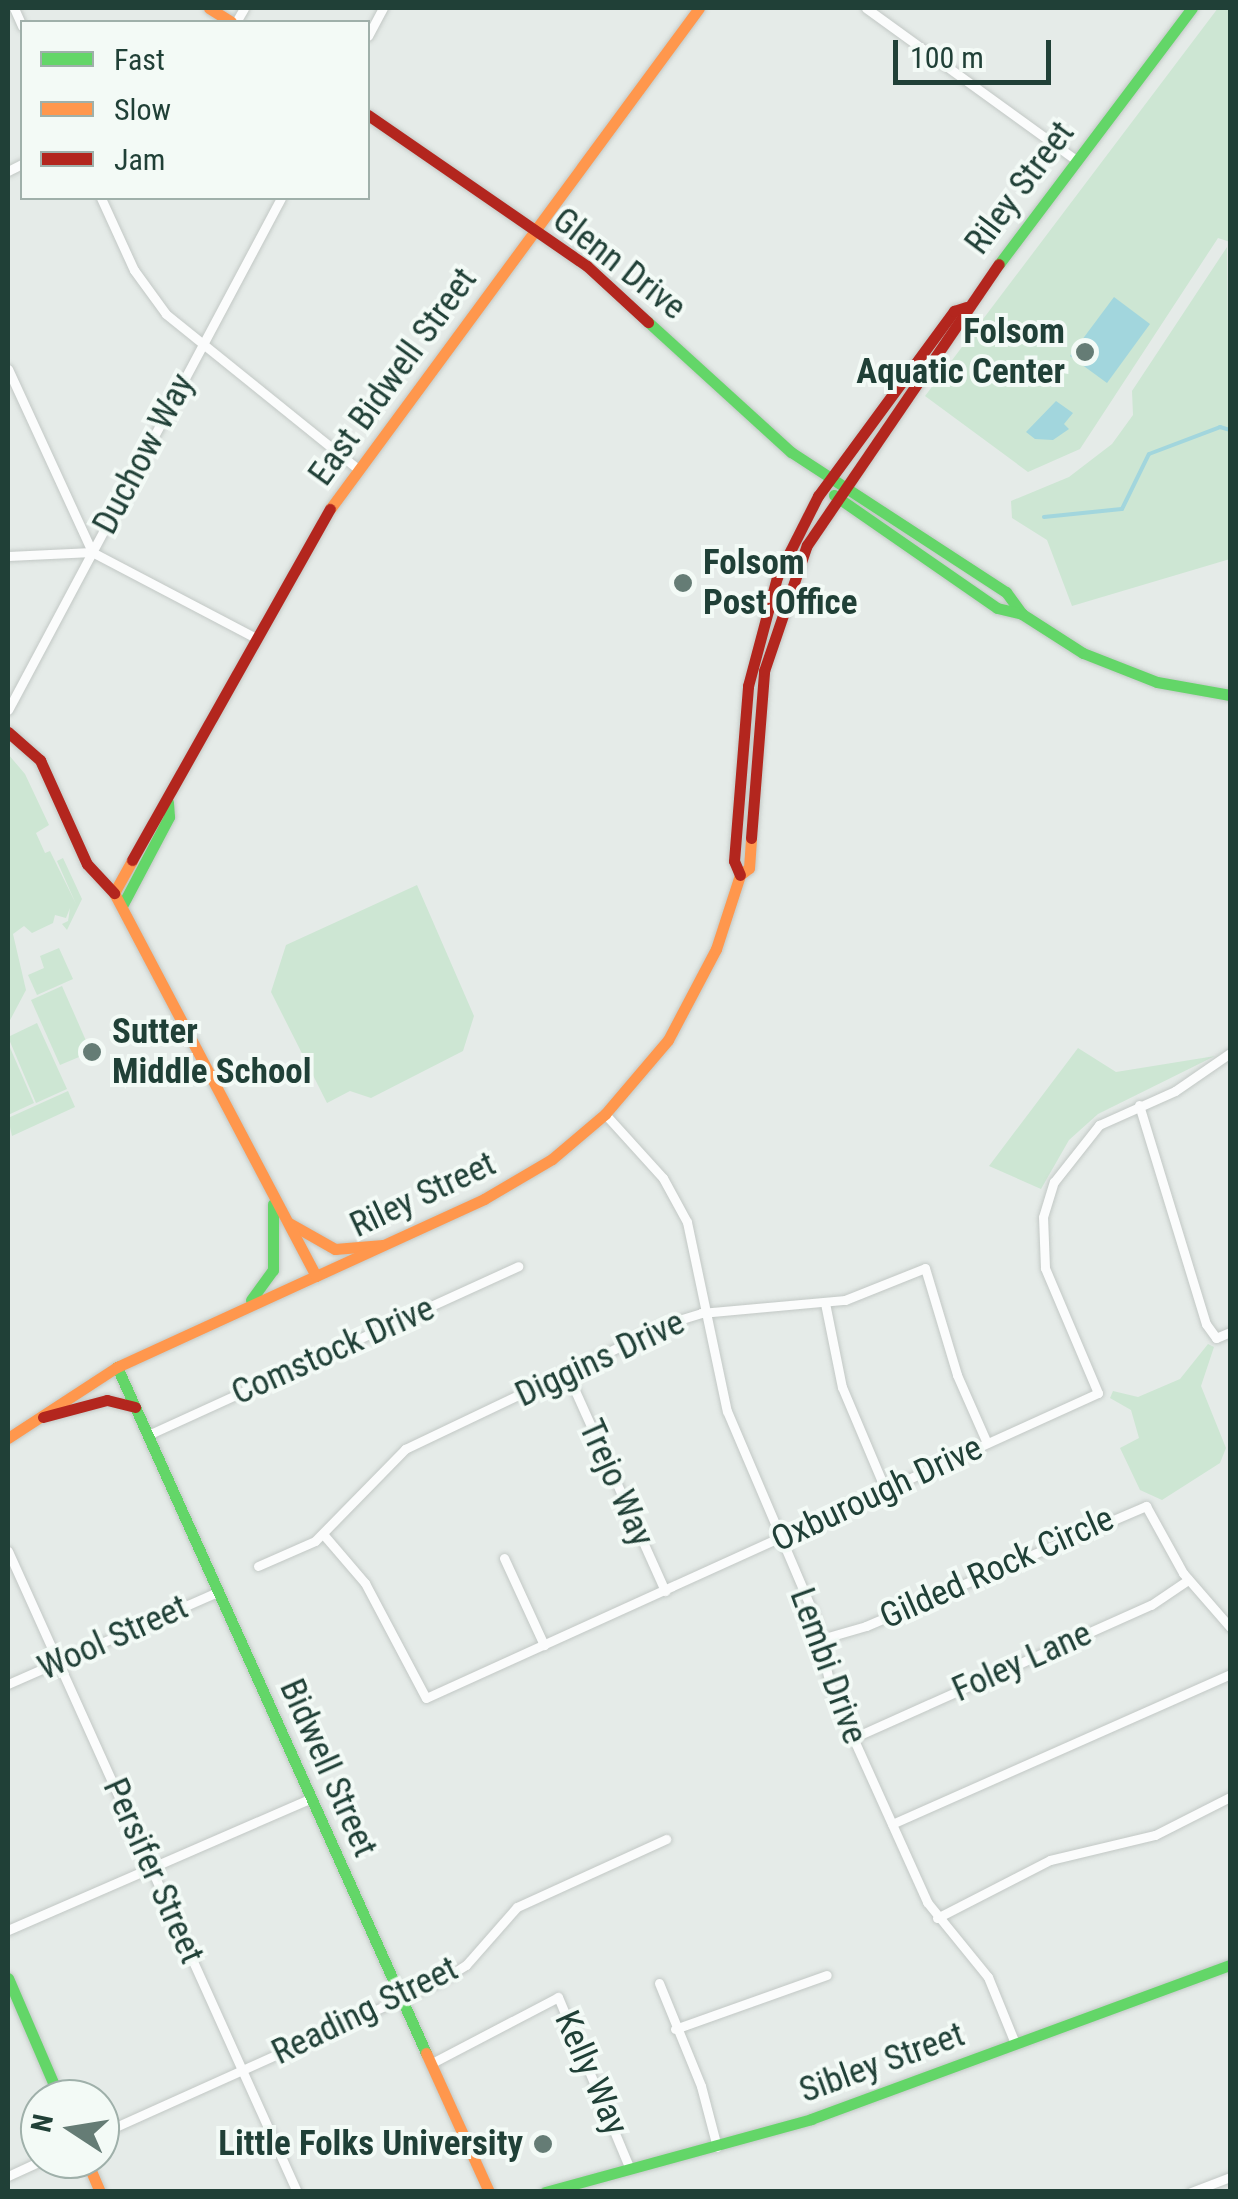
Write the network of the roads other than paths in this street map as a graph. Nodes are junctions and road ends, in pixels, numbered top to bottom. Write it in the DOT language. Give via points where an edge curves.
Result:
graph roads {
  1 [pos="383,8"];
  2 [pos="699,8"];
  3 [pos="866,8"];
  4 [pos="1192,8"];
  5 [pos="370,32"];
  6 [pos="370,117"];
  7 [pos="1076,160"];
  8 [pos="102,200"];
  9 [pos="280,200"];
  10 [pos="534,232"];
  11 [pos="966,307"];
  12 [pos="203,344"];
  13 [pos="8,370"];
  14 [pos="358,470"];
  15 [pos="826,480"];
  16 [pos="846,485"];
  17 [pos="837,497"];
  18 [pos="92,552"];
  19 [pos="8,556"];
  20 [pos="951,574"];
  21 [pos="1006,592"];
  22 [pos="1022,614"];
  23 [pos="256,638"];
  24 [pos="1230,695"];
  25 [pos="8,710"];
  26 [pos="8,732"];
  27 [pos="743,760"];
  28 [pos="168,802"];
  29 [pos="753,844"];
  30 [pos="740,875"];
  31 [pos="114,893"];
  32 [pos="122,906"];
  33 [pos="1230,1053"];
  34 [pos="1139,1105"];
  35 [pos="605,1114"];
  36 [pos="265,1178"];
  37 [pos="288,1221"];
  38 [pos="383,1245"];
  39 [pos="518,1266"];
  40 [pos="316,1276"];
  41 [pos="825,1303"];
  42 [pos="707,1312"];
  43 [pos="225,1317"];
  44 [pos="1230,1332"];
  45 [pos="117,1367"];
  46 [pos="568,1375"];
  47 [pos="135,1407"];
  48 [pos="44,1417"];
  49 [pos="148,1435"];
  50 [pos="8,1438"];
  51 [pos="987,1442"];
  52 [pos="884,1489"];
  53 [pos="323,1534"];
  54 [pos="780,1539"];
  55 [pos="8,1550"];
  56 [pos="504,1558"];
  57 [pos="258,1566"];
  58 [pos="1188,1580"];
  59 [pos="665,1591"];
  60 [pos="218,1592"];
  61 [pos="1230,1628"];
  62 [pos="821,1639"];
  63 [pos="544,1645"];
  64 [pos="58,1662"];
  65 [pos="1230,1674"];
  66 [pos="8,1684"];
  67 [pos="853,1738"];
  68 [pos="311,1798"];
  69 [pos="1230,1798"];
  70 [pos="892,1824"];
  71 [pos="666,1839"];
  72 [pos="150,1865"];
  73 [pos="937,1918"];
  74 [pos="8,1930"];
  75 [pos="1230,1966"];
  76 [pos="827,1975"];
  77 [pos="8,1978"];
  78 [pos="659,1982"];
  79 [pos="401,1998"];
  80 [pos="675,2029"];
  81 [pos="1015,2042"];
  82 [pos="432,2063"];
  83 [pos="243,2069"];
  84 [pos="51,2079"];
  85 [pos="120,2125"];
  86 [pos="717,2147"];
  87 [pos="630,2169"];
  88 [pos="1225,2183"];
  89 [pos="297,2192"];
  90 [pos="490,2192"];
  91 [pos="544,2192"];
  92 [pos="1192,2192"];
  1 -- 5 [label="street"];
  2 -- 10 [label="main road, East Bidwell Street"];
  3 -- 7 [label="street"];
  4 -- 7 [label="main road, Riley Street"];
  6 -- 10 [label="main road, Glenn Drive"];
  7 -- 11 [label="main road, Riley Street"];
  8 -- 12 [label="street" via="143,286"];
  9 -- 12 [label="street, Duchow Way"];
  10 -- 14 [label="main road, East Bidwell Street"];
  10 -- 15 [label="main road, Glenn Drive" via="587,266"];
  11 -- 15 [label="main road, Riley Street" via="954,311"];
  11 -- 16 [label="main road, Riley Street"];
  12 -- 14 [label="street"];
  12 -- 18 [label="street, Duchow Way"];
  13 -- 18 [label="street"];
  14 -- 23 [label="main road, East Bidwell Street" via="307,544"];
  15 -- 16 [label="main road, Glenn Drive"];
  15 -- 17 [label="main road, Glenn Drive"];
  15 -- 27 [label="main road, Riley Street" via="761,624"];
  16 -- 17 [label="main road, Riley Street"];
  16 -- 21 [label="main road, Glenn Drive"];
  17 -- 20 [label="main road, Glenn Drive"];
  17 -- 29 [label="main road, Riley Street" via="806,546 771,639 759,713"];
  18 -- 19 [label="street"];
  18 -- 23 [label="street"];
  18 -- 25 [label="street, Duchow Way"];
  20 -- 21 [label="main road"];
  20 -- 22 [label="main road, Glenn Drive" via="997,608"];
  21 -- 22 [label="main road, Glenn Drive"];
  22 -- 24 [label="main road, Glenn Drive" via="1102,662 1157,682"];
  23 -- 28 [label="main road, East Bidwell Street"];
  26 -- 31 [label="main road" via="40,760 88,864"];
  27 -- 29 [label="main road" via="751,778 747,833"];
  27 -- 30 [label="main road, Riley Street" via="734,861"];
  28 -- 31 [label="main road, East Bidwell Street"];
  28 -- 32 [label="main road, East Bidwell Street" via="169,817"];
  29 -- 30 [label="main road, Riley Street" via="749,868"];
  30 -- 35 [label="main road, Riley Street" via="716,949 686,1011"];
  31 -- 32 [label="main road"];
  32 -- 36 [label="main road"];
  33 -- 34 [label="street, Oxburough Drive" via="1197,1079"];
  34 -- 44 [label="street" via="1206,1324 1216,1338"];
  34 -- 51 [label="street, Oxburough Drive" via="1099,1126 1073,1150 1044,1217 1049,1282 1098,1393"];
  35 -- 38 [label="main road, Riley Street" via="514,1183"];
  35 -- 42 [label="street, Lembi Drive" via="676,1200 696,1246"];
  36 -- 37 [label="main road"];
  36 -- 43 [label="main road" via="276,1212 274,1270 262,1291"];
  37 -- 38 [label="main road" via="335,1249"];
  37 -- 40 [label="main road"];
  38 -- 40 [label="main road, Riley Street"];
  39 -- 49 [label="street, Comstock Drive"];
  40 -- 43 [label="main road, Riley Street"];
  41 -- 42 [label="street, Diggins Drive"];
  41 -- 51 [label="street, Diggins Drive" via="925,1268 957,1375"];
  41 -- 52 [label="street" via="842,1387"];
  42 -- 46 [label="street, Diggins Drive" via="669,1323"];
  42 -- 54 [label="street, Lembi Drive" via="727,1411"];
  43 -- 45 [label="main road, Riley Street"];
  45 -- 47 [label="main road, Bidwell Street"];
  45 -- 48 [label="main road, Riley Street"];
  46 -- 53 [label="street, Diggins Drive" via="392,1457"];
  46 -- 59 [label="street, Trejo Way"];
  47 -- 48 [label="main road" via="108,1400"];
  47 -- 49 [label="main road, Bidwell Street"];
  48 -- 50 [label="main road, Riley Street"];
  49 -- 60 [label="main road, Bidwell Street"];
  51 -- 52 [label="street, Oxburough Drive"];
  52 -- 54 [label="street, Oxburough Drive"];
  53 -- 57 [label="street, Diggins Drive"];
  53 -- 63 [label="street, Oxburough Drive" via="365,1583 426,1698"];
  54 -- 59 [label="street, Oxburough Drive"];
  54 -- 62 [label="street, Lembi Drive"];
  55 -- 64 [label="street, Persifer Street"];
  56 -- 63 [label="street"];
  58 -- 61 [label="street, Gilded Rock Circle"];
  58 -- 62 [label="street, Gilded Rock Circle" via="1146,1506 866,1626"];
  58 -- 67 [label="street, Foley Lane" via="1151,1605"];
  59 -- 63 [label="street, Oxburough Drive"];
  60 -- 64 [label="street, Wool Street"];
  60 -- 68 [label="main road, Bidwell Street"];
  62 -- 67 [label="street, Lembi Drive" via="831,1689"];
  64 -- 66 [label="street, Wool Street"];
  64 -- 72 [label="street, Persifer Street"];
  65 -- 70 [label="street"];
  67 -- 70 [label="street, Lembi Drive"];
  68 -- 72 [label="street"];
  68 -- 79 [label="main road, Bidwell Street"];
  69 -- 73 [label="street" via="1155,1835 1050,1860"];
  70 -- 73 [label="street, Lembi Drive"];
  71 -- 79 [label="street, Reading Street" via="518,1907 458,1971"];
  72 -- 74 [label="street"];
  72 -- 83 [label="street, Persifer Street"];
  73 -- 81 [label="street, Lembi Drive" via="988,1977"];
  75 -- 81 [label="main road, Sibley Street"];
  76 -- 80 [label="street"];
  77 -- 84 [label="main road"];
  78 -- 80 [label="street"];
  79 -- 82 [label="main road, Bidwell Street"];
  79 -- 83 [label="street, Reading Street"];
  80 -- 86 [label="street" via="701,2086"];
  81 -- 86 [label="main road, Sibley Street" via="869,2100"];
  82 -- 87 [label="street, Kelly Way" via="558,1997"];
  82 -- 90 [label="main road, Bidwell Street"];
  83 -- 85 [label="street, Reading Street"];
  83 -- 89 [label="street, Persifer Street"];
  86 -- 87 [label="main road, Sibley Street"];
  87 -- 91 [label="main road, Sibley Street"];
  88 -- 92 [label="street"];
}
